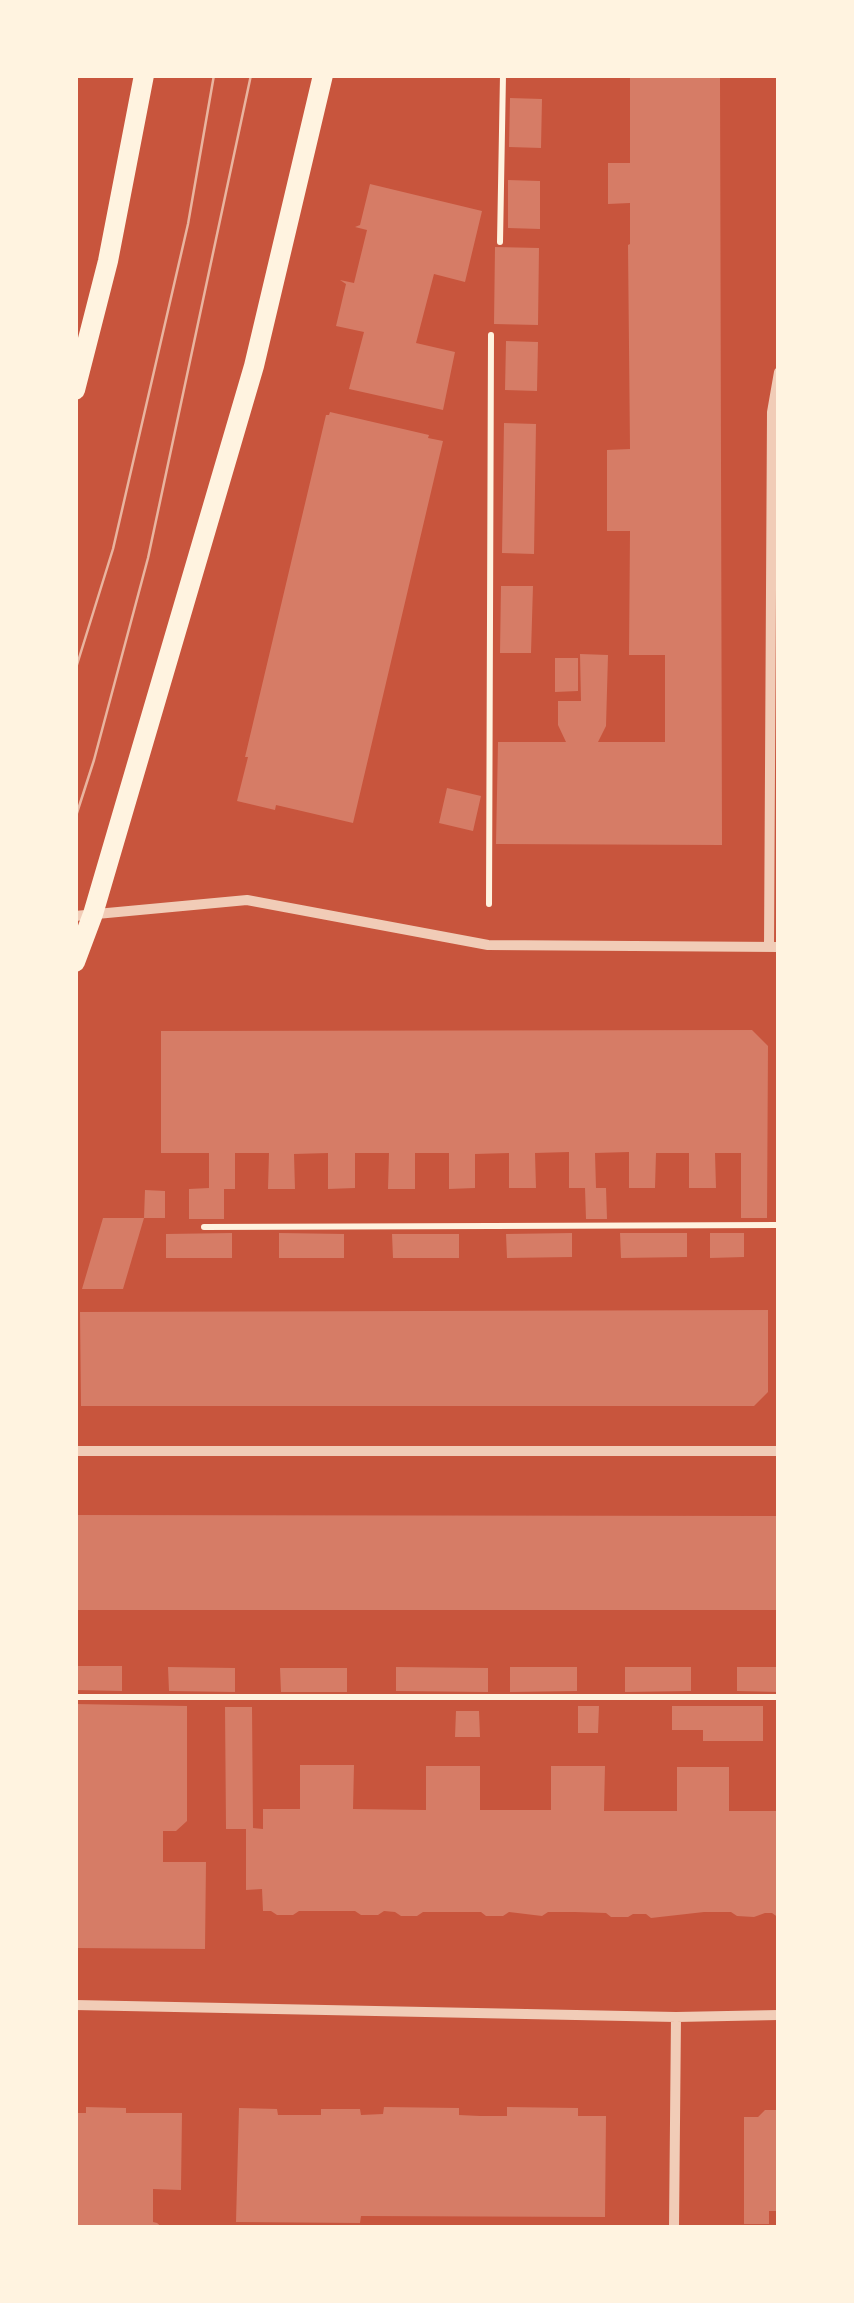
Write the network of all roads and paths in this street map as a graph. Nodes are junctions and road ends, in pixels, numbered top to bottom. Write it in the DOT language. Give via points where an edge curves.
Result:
graph roads {
  1 [pos="144,75"];
  2 [pos="323,75"];
  3 [pos="503,75"];
  4 [pos="500,242"];
  5 [pos="491,335"];
  6 [pos="779,372"];
  7 [pos="75,390"];
  8 [pos="84,915"];
  9 [pos="488,946"];
  10 [pos="774,947"];
  11 [pos="75,962"];
  12 [pos="779,1225"];
  13 [pos="204,1227"];
  14 [pos="779,1450"];
  15 [pos="75,1451"];
  16 [pos="75,1696"];
  17 [pos="779,1697"];
  18 [pos="75,2006"];
  19 [pos="779,2016"];
  20 [pos="676,2017"];
  21 [pos="674,2228"];
  1 -- 7 [label="main road"];
  2 -- 8 [label="main road" via="254,366"];
  3 -- 4 [label="path"];
  5 -- 9 [label="path"];
  6 -- 10 [label="street" via="772,412"];
  8 -- 9 [label="street" via="246,900"];
  8 -- 11 [label="main road"];
  9 -- 10 [label="street"];
  12 -- 13 [label="path"];
  14 -- 15 [label="street"];
  16 -- 17 [label="path"];
  18 -- 20 [label="street"];
  19 -- 20 [label="street"];
  20 -- 21 [label="street"];
}
